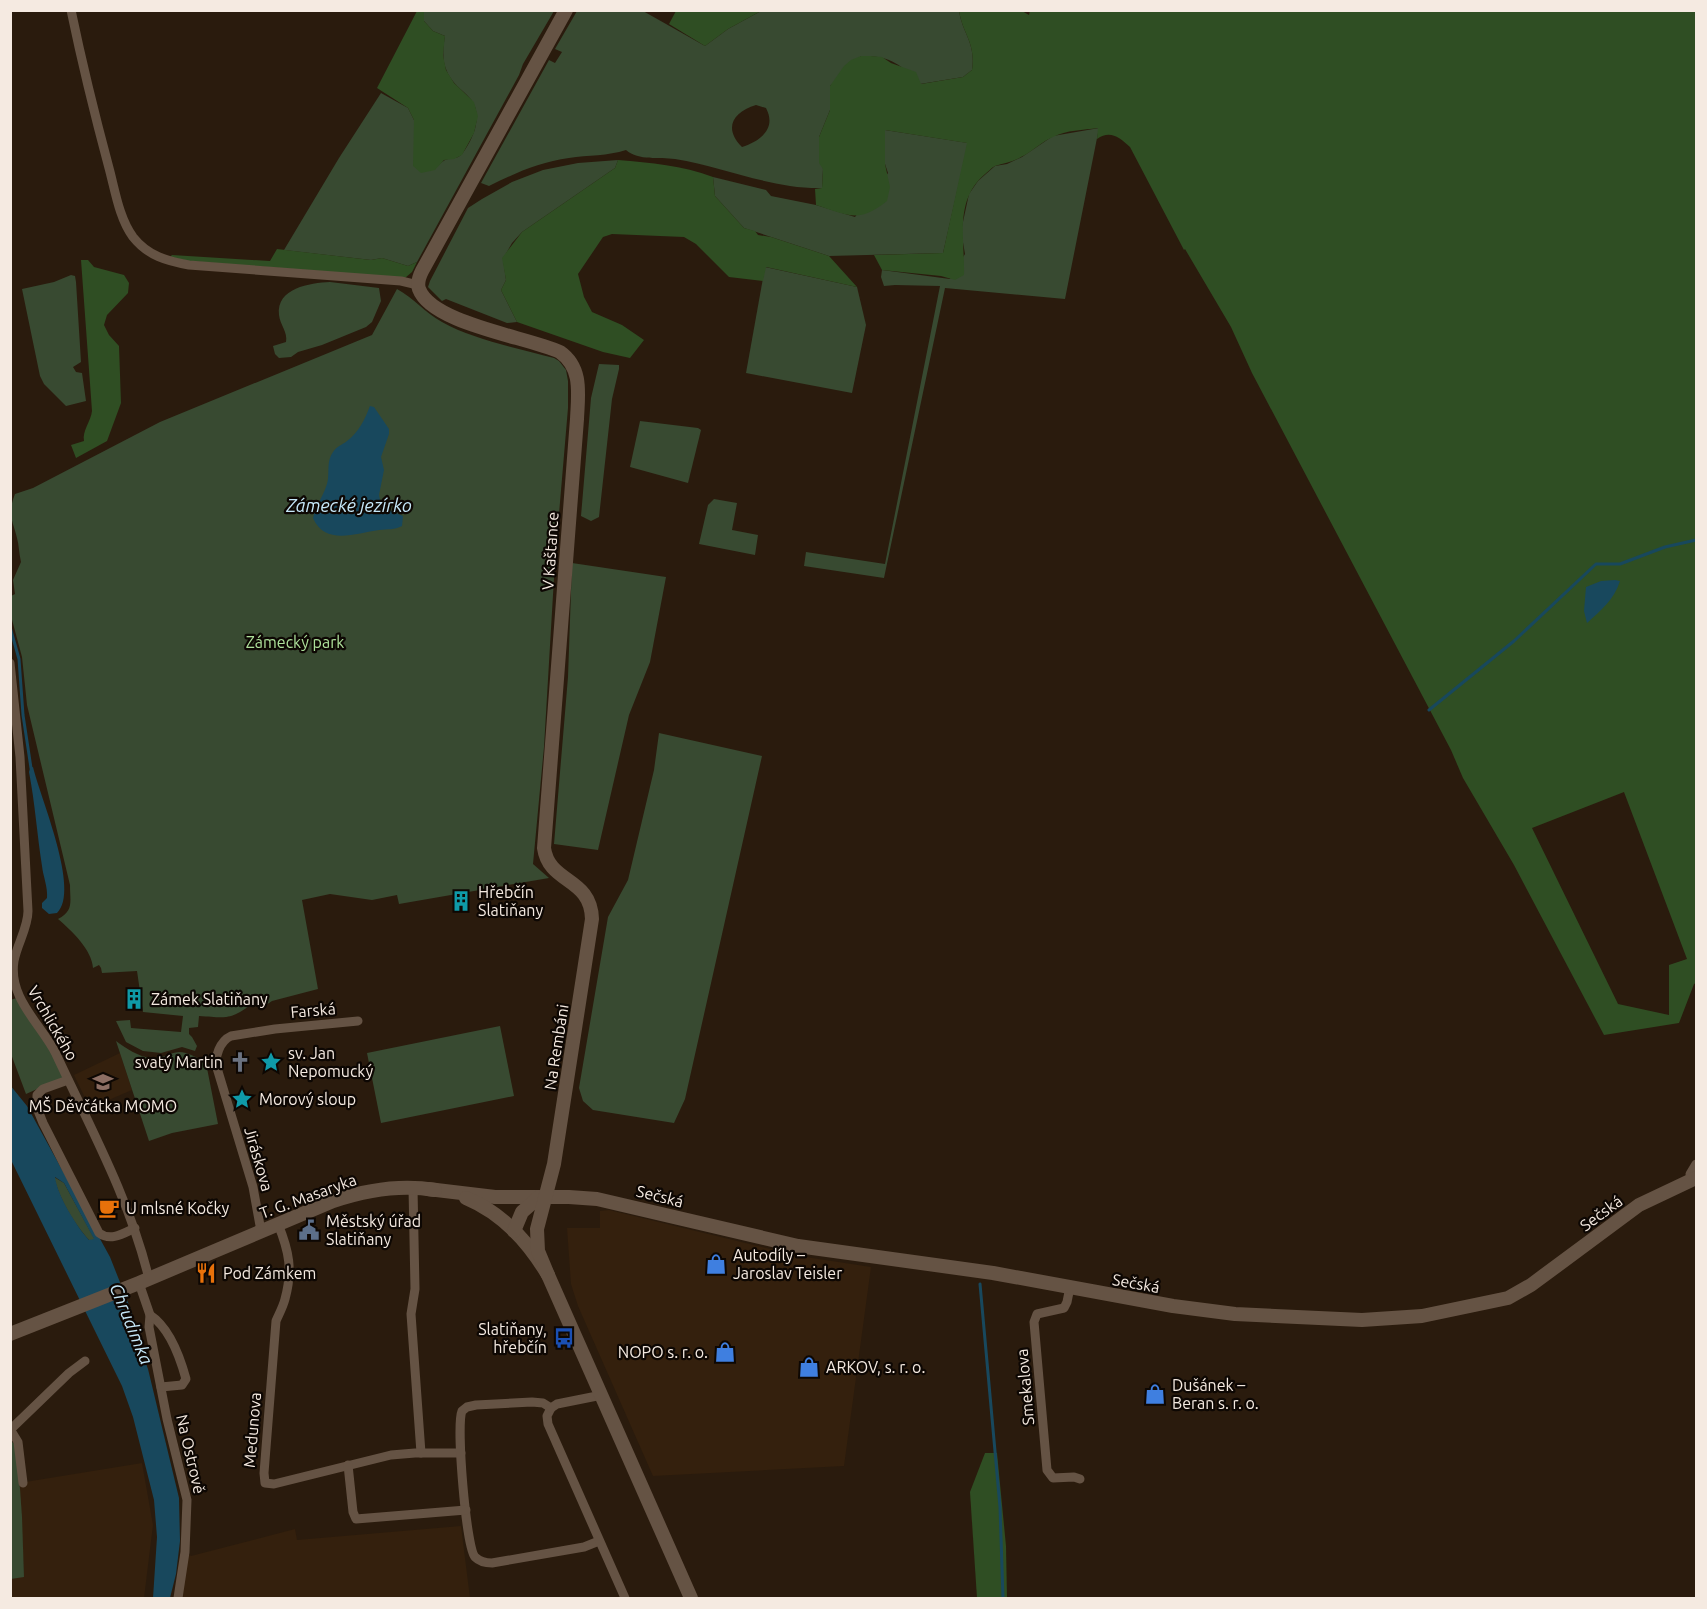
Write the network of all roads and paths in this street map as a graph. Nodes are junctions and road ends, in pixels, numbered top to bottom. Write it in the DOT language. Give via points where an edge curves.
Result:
graph roads {
  1 [pos="71,10"];
  2 [pos="566,10"];
  3 [pos="418,285"];
  4 [pos="10,663"];
  5 [pos="589,901"];
  6 [pos="358,1021"];
  7 [pos="215,1061"];
  8 [pos="68,1080"];
  9 [pos="1696,1164"];
  10 [pos="1694,1179"];
  11 [pos="413,1188"];
  12 [pos="428,1189"];
  13 [pos="543,1197"];
  14 [pos="539,1217"];
  15 [pos="278,1224"];
  16 [pos="135,1228"];
  17 [pos="261,1231"];
  18 [pos="514,1231"];
  19 [pos="548,1275"];
  20 [pos="141,1283"];
  21 [pos="1070,1287"];
  22 [pos="150,1315"];
  23 [pos="50,1317"];
  24 [pos="10,1327"];
  25 [pos="10,1334"];
  26 [pos="85,1361"];
  27 [pos="161,1387"];
  28 [pos="602,1395"];
  29 [pos="551,1408"];
  30 [pos="11,1429"];
  31 [pos="421,1453"];
  32 [pos="461,1453"];
  33 [pos="348,1466"];
  34 [pos="1080,1479"];
  35 [pos="23,1483"];
  36 [pos="466,1510"];
  37 [pos="599,1541"];
  38 [pos="178,1599"];
  39 [pos="625,1599"];
  40 [pos="691,1599"];
  1 -- 3 [label="street" via="118,204 132,235 147,252 189,265"];
  2 -- 3 [label="street" via="422,271"];
  3 -- 5 [label="street, V Kaštance" via="423,296 438,309 463,321 554,349 570,360 576,372 577,419 544,848 554,868 582,890"];
  4 -- 8 [label="street, Vrchlického" via="21,765 28,911 15,956 13,981"];
  5 -- 13 [label="street, Na Rembáni" via="591,926 556,1156"];
  6 -- 7 [label="street, Farská" via="231,1036 224,1041"];
  7 -- 17 [label="street, Jiráskova" via="253,1187"];
  8 -- 16 [label="street, Vrchlického"];
  8 -- 16 [label="street" via="37,1095 43,1123 99,1233 111,1237"];
  9 -- 10 [label="street, Sečská" via="1690,1174"];
  10 -- 21 [label="street, Sečská" via="1639,1205 1514,1296 1422,1316 1362,1320 1235,1314"];
  11 -- 12 [label="street, T. G. Masaryka"];
  11 -- 15 [label="street, T. G. Masaryka" via="354,1194"];
  11 -- 31 [label="street" via="415,1289 411,1314"];
  12 -- 13 [label="street, Sečská"];
  12 -- 18 [label="street, T. G. Masaryka" via="478,1203"];
  13 -- 14 [label="street"];
  13 -- 18 [label="street" via="524,1209"];
  13 -- 21 [label="street, Sečská" via="608,1200 798,1246"];
  14 -- 18 [label="street" via="531,1227"];
  14 -- 19 [label="street" via="538,1246"];
  15 -- 17 [label="street, T. G. Masaryka"];
  15 -- 33 [label="street, Medunova" via="290,1268 285,1300 276,1322 264,1481 274,1484"];
  16 -- 20 [label="street, Vrchlického"];
  17 -- 20 [label="street, T. G. Masaryka"];
  18 -- 19 [label="street, T. G. Masaryka"];
  19 -- 28 [label="street, T. G. Masaryka"];
  20 -- 22 [label="street, Na Ostrově"];
  20 -- 23 [label="street, T. G. Masaryka"];
  21 -- 34 [label="street, Smekalova" via="1064,1308 1037,1314 1034,1322 1048,1474 1056,1479"];
  22 -- 27 [label="street, Na Ostrově"];
  22 -- 27 [label="street, Na Ostrově" via="166,1331 186,1379 182,1385"];
  23 -- 24 [label="street, T. G. Masaryka"];
  23 -- 25 [label="street, T. G. Masaryka"];
  26 -- 30 [label="street"];
  27 -- 38 [label="street, Na Ostrově" via="188,1509"];
  28 -- 29 [label="street"];
  28 -- 40 [label="street, T. G. Masaryka"];
  29 -- 32 [label="street" via="532,1402 464,1408 459,1423"];
  29 -- 37 [label="street" via="548,1424"];
  30 -- 35 [label="street" via="19,1446"];
  31 -- 32 [label="street, Medunova"];
  31 -- 33 [label="street, Medunova" via="391,1455"];
  32 -- 36 [label="street"];
  33 -- 36 [label="street" via="356,1519"];
  36 -- 37 [label="street" via="473,1552 484,1562 497,1563"];
  37 -- 39 [label="street"];
}
